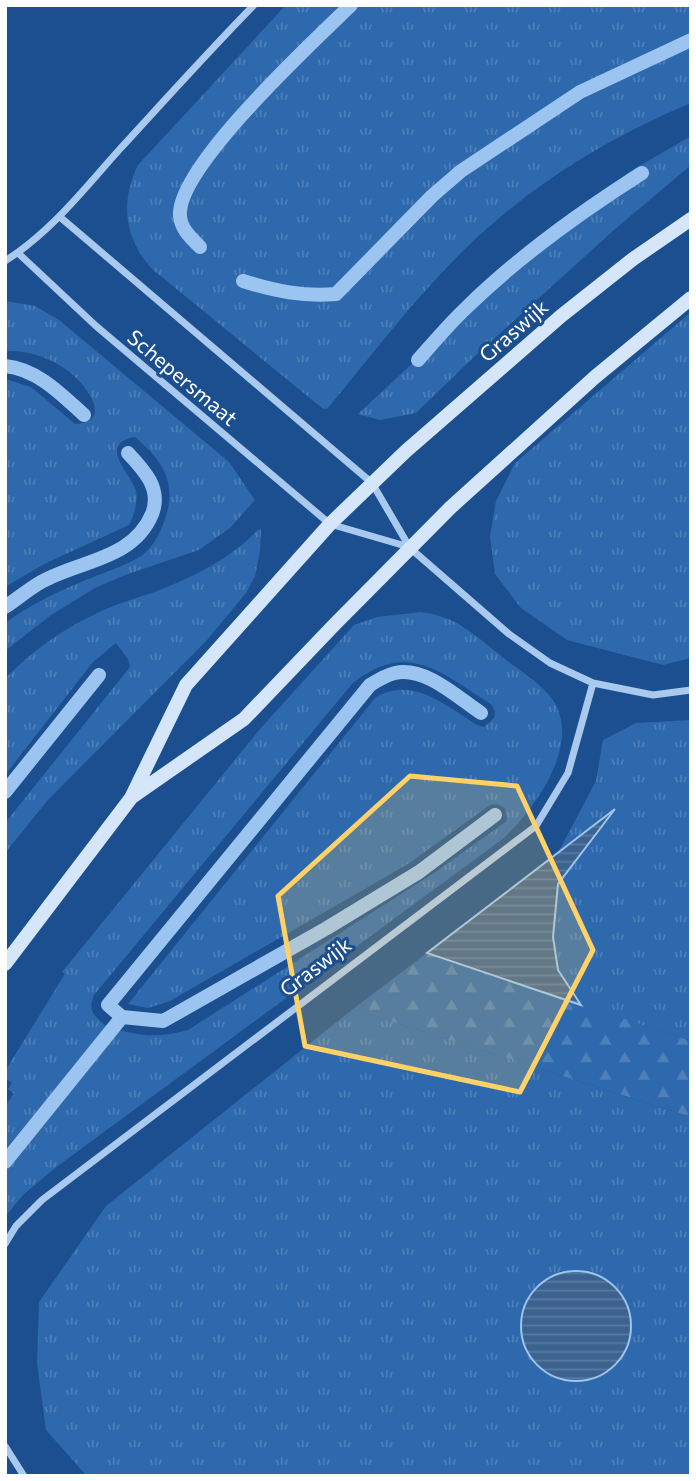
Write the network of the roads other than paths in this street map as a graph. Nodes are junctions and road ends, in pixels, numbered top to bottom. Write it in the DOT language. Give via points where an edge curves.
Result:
graph roads {
  1 [pos="254,5"];
  2 [pos="60,217"];
  3 [pos="691,219"];
  4 [pos="18,253"];
  5 [pos="5,261"];
  6 [pos="691,298"];
  7 [pos="372,482"];
  8 [pos="330,524"];
  9 [pos="410,548"];
  10 [pos="593,682"];
  11 [pos="691,690"];
  12 [pos="131,798"];
  13 [pos="5,964"];
  14 [pos="5,1244"];
  15 [pos="5,1446"];
  16 [pos="24,1476"];
  1 -- 2 [label="street"];
  2 -- 4 [label="street"];
  2 -- 7 [label="street, Schepersmaat"];
  3 -- 7 [label="main road, Graswijk" via="561,316"];
  4 -- 5 [label="street"];
  4 -- 8 [label="street, Schepersmaat" via="96,326"];
  6 -- 9 [label="main road, Graswijk" via="577,393"];
  7 -- 8 [label="main road, Graswijk"];
  7 -- 9 [label="street"];
  8 -- 9 [label="street"];
  8 -- 12 [label="main road, Graswijk" via="186,685"];
  9 -- 10 [label="street" via="509,634 550,663"];
  9 -- 12 [label="main road, Graswijk" via="244,719"];
  10 -- 11 [label="street" via="653,695"];
  10 -- 14 [label="street, Graswijk" via="568,774 536,826 42,1200"];
  12 -- 13 [label="main road, Graswijk"];
  15 -- 16 [label="street"];
}
